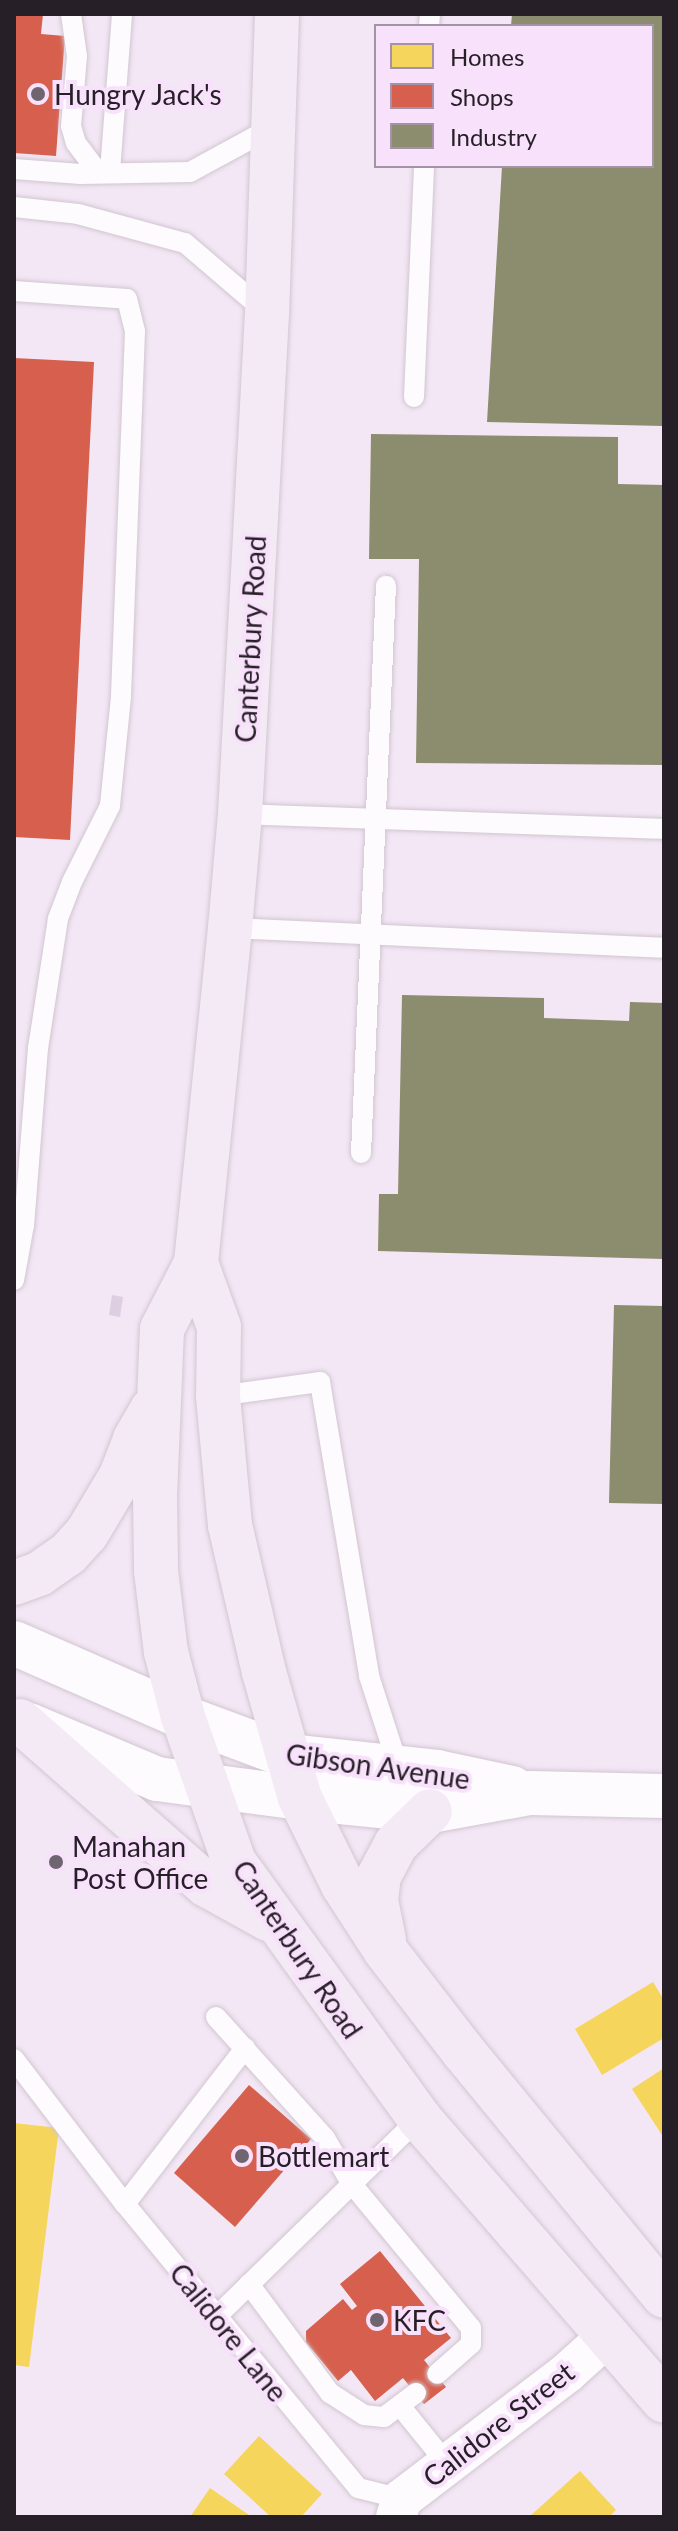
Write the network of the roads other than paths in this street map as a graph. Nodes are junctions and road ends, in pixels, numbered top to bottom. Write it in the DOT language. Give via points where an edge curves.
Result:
graph roads {
  1 [pos="71,14"];
  2 [pos="122,14"];
  3 [pos="277,14"];
  4 [pos="273,127"];
  5 [pos="424,168"];
  6 [pos="14,169"];
  7 [pos="104,172"];
  8 [pos="14,207"];
  9 [pos="14,291"];
  10 [pos="267,313"];
  11 [pos="414,397"];
  12 [pos="386,586"];
  13 [pos="240,814"];
  14 [pos="377,818"];
  15 [pos="664,829"];
  16 [pos="230,928"];
  17 [pos="370,935"];
  18 [pos="664,948"];
  19 [pos="361,1153"];
  20 [pos="196,1263"];
  21 [pos="14,1280"];
  22 [pos="218,1396"];
  23 [pos="159,1397"];
  24 [pos="14,1583"];
  25 [pos="14,1643"];
  26 [pos="183,1717"];
  27 [pos="17,1720"];
  28 [pos="288,1756"];
  29 [pos="399,1769"];
  30 [pos="208,1787"];
  31 [pos="530,1793"];
  32 [pos="664,1796"];
  33 [pos="300,1798"];
  34 [pos="430,1811"];
  35 [pos="280,1927"];
  36 [pos="385,1950"];
  37 [pos="216,2017"];
  38 [pos="245,2048"];
  39 [pos="14,2059"];
  40 [pos="419,2118"];
  41 [pos="351,2183"];
  42 [pos="125,2204"];
  43 [pos="249,2284"];
  44 [pos="664,2296"];
  45 [pos="216,2317"];
  46 [pos="608,2336"];
  47 [pos="437,2374"];
  48 [pos="664,2401"];
  49 [pos="447,2464"];
  50 [pos="399,2508"];
  1 -- 7 [label="lane" via="77,56 71,126 76,143"];
  2 -- 7 [label="lane"];
  3 -- 4 [label="highway, Canterbury Road"];
  4 -- 7 [label="lane" via="190,172"];
  4 -- 10 [label="highway, Canterbury Road"];
  5 -- 11 [label="lane"];
  6 -- 7 [label="lane"];
  8 -- 10 [label="lane" via="78,214 185,243"];
  9 -- 21 [label="lane" via="127,299 135,331 121,697 110,806 58,919 38,1048 24,1225"];
  10 -- 13 [label="highway, Canterbury Road"];
  12 -- 14 [label="lane"];
  13 -- 14 [label="lane"];
  13 -- 16 [label="highway, Canterbury Road"];
  14 -- 15 [label="lane"];
  14 -- 17 [label="lane"];
  16 -- 17 [label="lane"];
  16 -- 20 [label="highway, Canterbury Road"];
  17 -- 18 [label="lane"];
  17 -- 19 [label="lane"];
  20 -- 22 [label="highway, Canterbury Road" via="219,1327"];
  20 -- 23 [label="highway, Canterbury Road" via="162,1329"];
  22 -- 28 [label="highway, Canterbury Road" via="230,1525"];
  22 -- 29 [label="lane" via="320,1382 369,1676"];
  23 -- 24 [label="highway" via="87,1533 39,1574"];
  23 -- 26 [label="highway, Canterbury Road" via="156,1571 166,1652"];
  25 -- 26 [label="main road, Gibson Avenue"];
  26 -- 28 [label="main road, Gibson Avenue"];
  26 -- 30 [label="highway, Canterbury Road"];
  27 -- 30 [label="main road, Gibson Avenue" via="157,1779"];
  27 -- 35 [label="highway" via="207,1885"];
  28 -- 29 [label="main road, Gibson Avenue"];
  28 -- 33 [label="highway, Canterbury Road"];
  29 -- 31 [label="main road, Gibson Avenue" via="478,1779"];
  30 -- 33 [label="main road, Gibson Avenue"];
  30 -- 35 [label="highway, Canterbury Road" via="234,1862"];
  31 -- 32 [label="main road, Gibson Avenue"];
  31 -- 34 [label="main road, Gibson Avenue"];
  33 -- 34 [label="main road, Gibson Avenue"];
  33 -- 36 [label="highway, Canterbury Road" via="343,1885"];
  34 -- 36 [label="highway" via="396,1844 379,1876 376,1900"];
  35 -- 40 [label="highway, Canterbury Road"];
  36 -- 44 [label="highway, Canterbury Road"];
  37 -- 38 [label="lane"];
  38 -- 41 [label="lane" via="325,2138"];
  38 -- 42 [label="lane"];
  39 -- 42 [label="lane, Calidore Lane"];
  40 -- 41 [label="lane"];
  40 -- 46 [label="highway, Canterbury Road"];
  41 -- 43 [label="lane"];
  41 -- 47 [label="lane" via="471,2328 471,2344"];
  42 -- 45 [label="lane, Calidore Lane"];
  43 -- 45 [label="lane"];
  43 -- 49 [label="lane" via="330,2393 364,2415 384,2417 408,2400"];
  45 -- 50 [label="lane, Calidore Lane" via="358,2488"];
  46 -- 48 [label="highway, Canterbury Road"];
  46 -- 49 [label="street, Calidore Street"];
  49 -- 50 [label="street, Calidore Street"];
}
